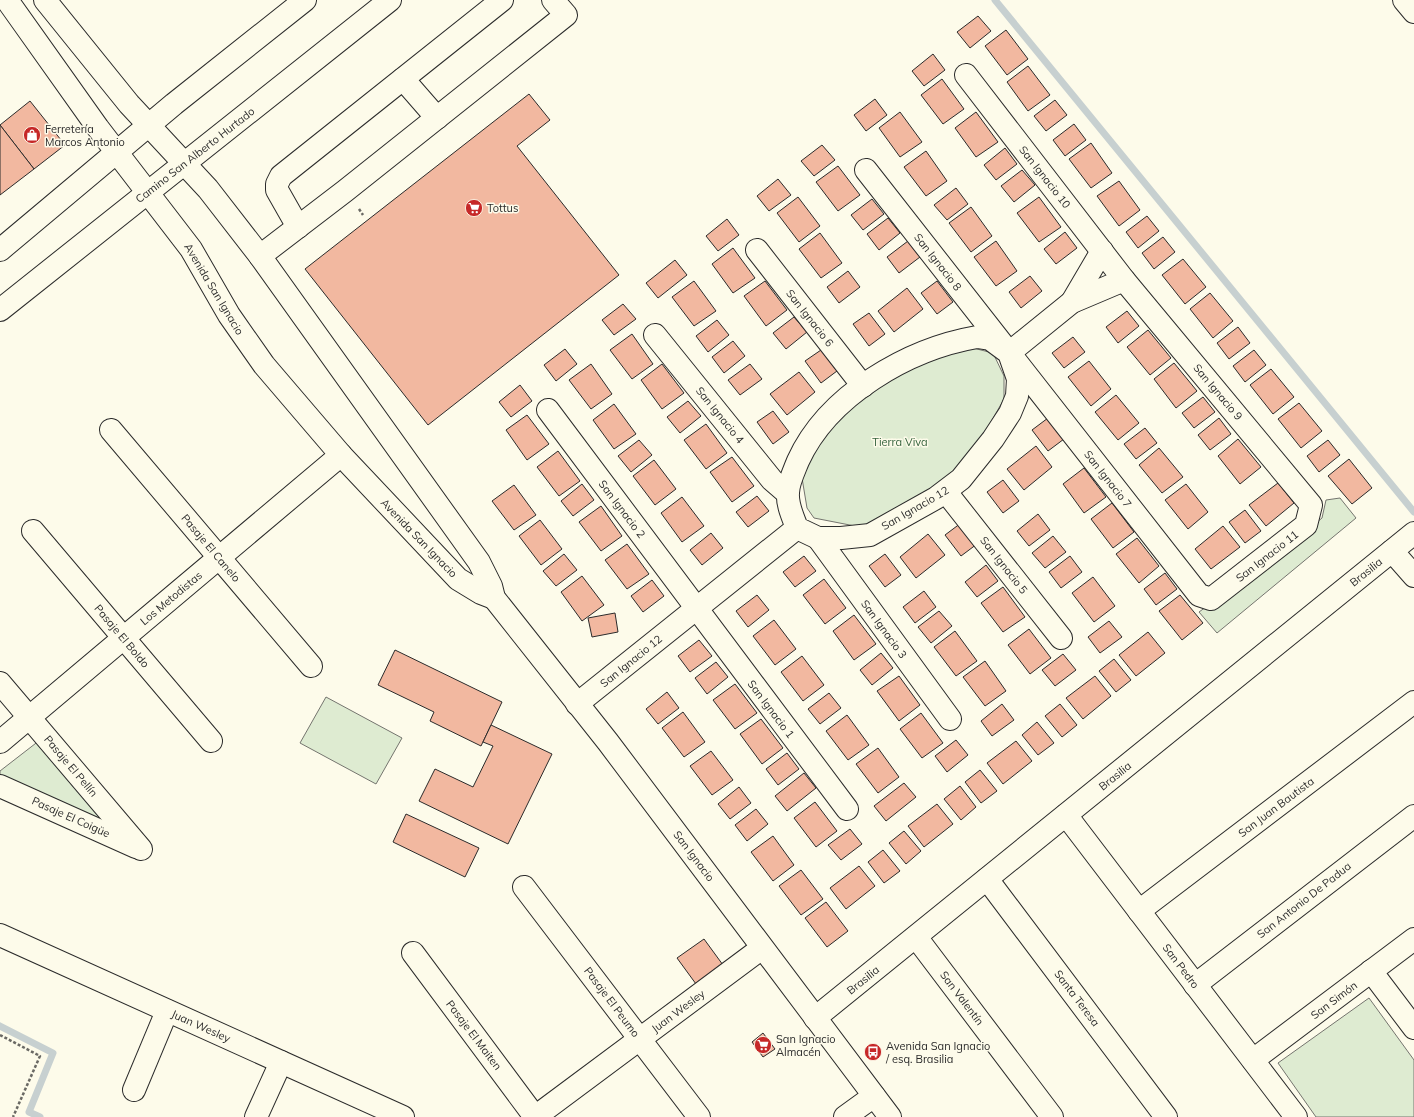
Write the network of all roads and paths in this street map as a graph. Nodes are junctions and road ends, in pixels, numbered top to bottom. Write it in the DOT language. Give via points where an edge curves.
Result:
graph roads {
  1 [pos="7,0"];
  2 [pos="45,0"];
  3 [pos="305,0"];
  4 [pos="390,0"];
  5 [pos="502,0"];
  6 [pos="553,0"];
  7 [pos="966,75"];
  8 [pos="403,78"];
  9 [pos="436,118"];
  10 [pos="149,125"];
  11 [pos="118,153"];
  12 [pos="185,162"];
  13 [pos="866,170"];
  14 [pos="147,192"];
  15 [pos="298,227"];
  16 [pos="0,250"];
  17 [pos="757,250"];
  18 [pos="1102,251"];
  19 [pos="260,256"];
  20 [pos="1124,280"];
  21 [pos="1072,302"];
  22 [pos="0,310"];
  23 [pos="655,335"];
  24 [pos="1009,353"];
  25 [pos="863,386"];
  26 [pos="548,410"];
  27 [pos="111,430"];
  28 [pos="341,455"];
  29 [pos="946,492"];
  30 [pos="788,493"];
  31 [pos="1311,505"];
  32 [pos="797,528"];
  33 [pos="33,531"];
  34 [pos="1413,534"];
  35 [pos="818,538"];
  36 [pos="1392,551"];
  37 [pos="219,557"];
  38 [pos="1414,576"];
  39 [pos="494,598"];
  40 [pos="1211,599"];
  41 [pos="696,609"];
  42 [pos="124,638"];
  43 [pos="1061,638"];
  44 [pos="311,666"];
  45 [pos="0,682"];
  46 [pos="1414,702"];
  47 [pos="577,704"];
  48 [pos="29,717"];
  49 [pos="950,719"];
  50 [pos="211,741"];
  51 [pos="0,742"];
  52 [pos="0,786"];
  53 [pos="846,809"];
  54 [pos="1066,816"];
  55 [pos="1414,816"];
  56 [pos="141,849"];
  57 [pos="988,879"];
  58 [pos="524,887"];
  59 [pos="1139,911"];
  60 [pos="0,935"];
  61 [pos="916,937"];
  62 [pos="1414,939"];
  63 [pos="762,948"];
  64 [pos="413,954"];
  65 [pos="1371,971"];
  66 [pos="1195,985"];
  67 [pos="168,1011"];
  68 [pos="815,1018"];
  69 [pos="1414,1028"];
  70 [pos="0,1036"];
  71 [pos="640,1039"];
  72 [pos="1253,1060"];
  73 [pos="281,1062"];
  74 [pos="134,1090"];
  75 [pos="874,1096"];
  76 [pos="393,1115"];
  77 [pos="13,1117"];
  78 [pos="256,1117"];
  79 [pos="535,1117"];
  80 [pos="699,1117"];
  81 [pos="845,1117"];
  82 [pos="890,1117"];
  83 [pos="1052,1117"];
  84 [pos="1166,1117"];
  85 [pos="1296,1117"];
  1 -- 11 [label="street, Avenida San Ignacio"];
  2 -- 10 [label="street" via="108,80"];
  3 -- 10 [label="street"];
  4 -- 12 [label="street, Camino San Alberto Hurtado"];
  5 -- 8 [label="street"];
  6 -- 9 [label="street" via="566,15"];
  7 -- 18 [label="street, San Ignacio 10"];
  8 -- 9 [label="street"];
  8 -- 15 [label="street" via="281,176 277,184 279,195"];
  9 -- 15 [label="street"];
  10 -- 11 [label="street"];
  10 -- 12 [label="street"];
  11 -- 14 [label="street, Avenida San Ignacio"];
  11 -- 16 [label="street"];
  12 -- 14 [label="street, Camino San Alberto Hurtado"];
  12 -- 19 [label="street"];
  13 -- 24 [label="street, San Ignacio 8"];
  14 -- 22 [label="street, Camino San Alberto Hurtado"];
  14 -- 28 [label="street, Avenida San Ignacio" via="191,249 229,315 264,365 287,395"];
  15 -- 19 [label="street"];
  17 -- 25 [label="street, San Ignacio 6"];
  18 -- 20 [label="street, San Ignacio 10"];
  18 -- 21 [label="street"];
  19 -- 39 [label="street" via="479,562"];
  20 -- 21 [label="street"];
  20 -- 31 [label="street, San Ignacio 9"];
  21 -- 24 [label="street"];
  23 -- 30 [label="street, San Ignacio 4" via="772,480"];
  24 -- 25 [label="street" via="990,339 977,337 955,341 918,354"];
  24 -- 29 [label="street, San Ignacio 12" via="1018,379 1017,396 1010,413 984,452"];
  24 -- 40 [label="street, San Ignacio 7" via="1199,595"];
  25 -- 30 [label="street" via="844,402 815,434 794,471"];
  26 -- 41 [label="street, San Ignacio 2"];
  27 -- 37 [label="street, Pasaje El Canelo"];
  28 -- 37 [label="street, Los Metodistas"];
  28 -- 39 [label="street, Avenida San Ignacio" via="458,579"];
  29 -- 35 [label="street, San Ignacio 12" via="870,535"];
  29 -- 43 [label="street, San Ignacio 5"];
  30 -- 32 [label="street" via="790,511"];
  31 -- 40 [label="street, San Ignacio 11" via="1306,525"];
  32 -- 35 [label="street, San Ignacio 12"];
  32 -- 41 [label="street, San Ignacio 12"];
  33 -- 42 [label="street, Pasaje El Boldo"];
  34 -- 36 [label="street, Brasilia"];
  35 -- 49 [label="street, San Ignacio 3"];
  36 -- 38 [label="street"];
  36 -- 54 [label="street, Brasilia"];
  37 -- 42 [label="street, Los Metodistas"];
  37 -- 44 [label="street, Pasaje El Canelo"];
  39 -- 47 [label="street, San Ignacio"];
  41 -- 47 [label="street, San Ignacio 12"];
  41 -- 53 [label="street, San Ignacio 1"];
  42 -- 48 [label="street, Los Metodistas"];
  42 -- 50 [label="street, Pasaje El Boldo"];
  45 -- 48 [label="street, Pasaje El Pellín"];
  46 -- 59 [label="street, San Juan Bautista"];
  47 -- 63 [label="street, San Ignacio" via="613,748"];
  48 -- 51 [label="street, Los Metodistas"];
  48 -- 56 [label="street, Pasaje El Pellín"];
  52 -- 56 [label="street, Pasaje El Coigüe"];
  54 -- 57 [label="street, Brasilia"];
  54 -- 59 [label="street, San Pedro"];
  55 -- 66 [label="street, San Antonio De Padua"];
  57 -- 61 [label="street, Brasilia"];
  57 -- 84 [label="street, Santa Teresa"];
  58 -- 71 [label="street, Pasaje El Peumo"];
  59 -- 66 [label="street, San Pedro"];
  60 -- 67 [label="street, Juan Wesley"];
  61 -- 68 [label="street, Brasilia"];
  61 -- 83 [label="street, San Valentín"];
  62 -- 65 [label="street, San Simón"];
  63 -- 68 [label="street, San Ignacio"];
  63 -- 71 [label="street, Juan Wesley"];
  64 -- 79 [label="street, Pasaje El Maiten"];
  65 -- 69 [label="street"];
  65 -- 72 [label="street, San Simón"];
  66 -- 72 [label="street, San Pedro"];
  67 -- 73 [label="street, Juan Wesley"];
  67 -- 74 [label="street"];
  68 -- 75 [label="street, San Ignacio"];
  70 -- 77 [label="path" via="40,1056"];
  71 -- 79 [label="street, Juan Wesley"];
  71 -- 80 [label="street, Pasaje El Peumo"];
  72 -- 85 [label="street, San Pedro"];
  73 -- 76 [label="street, Juan Wesley"];
  73 -- 78 [label="street"];
  75 -- 81 [label="street"];
  75 -- 82 [label="street, San Ignacio"];
}
